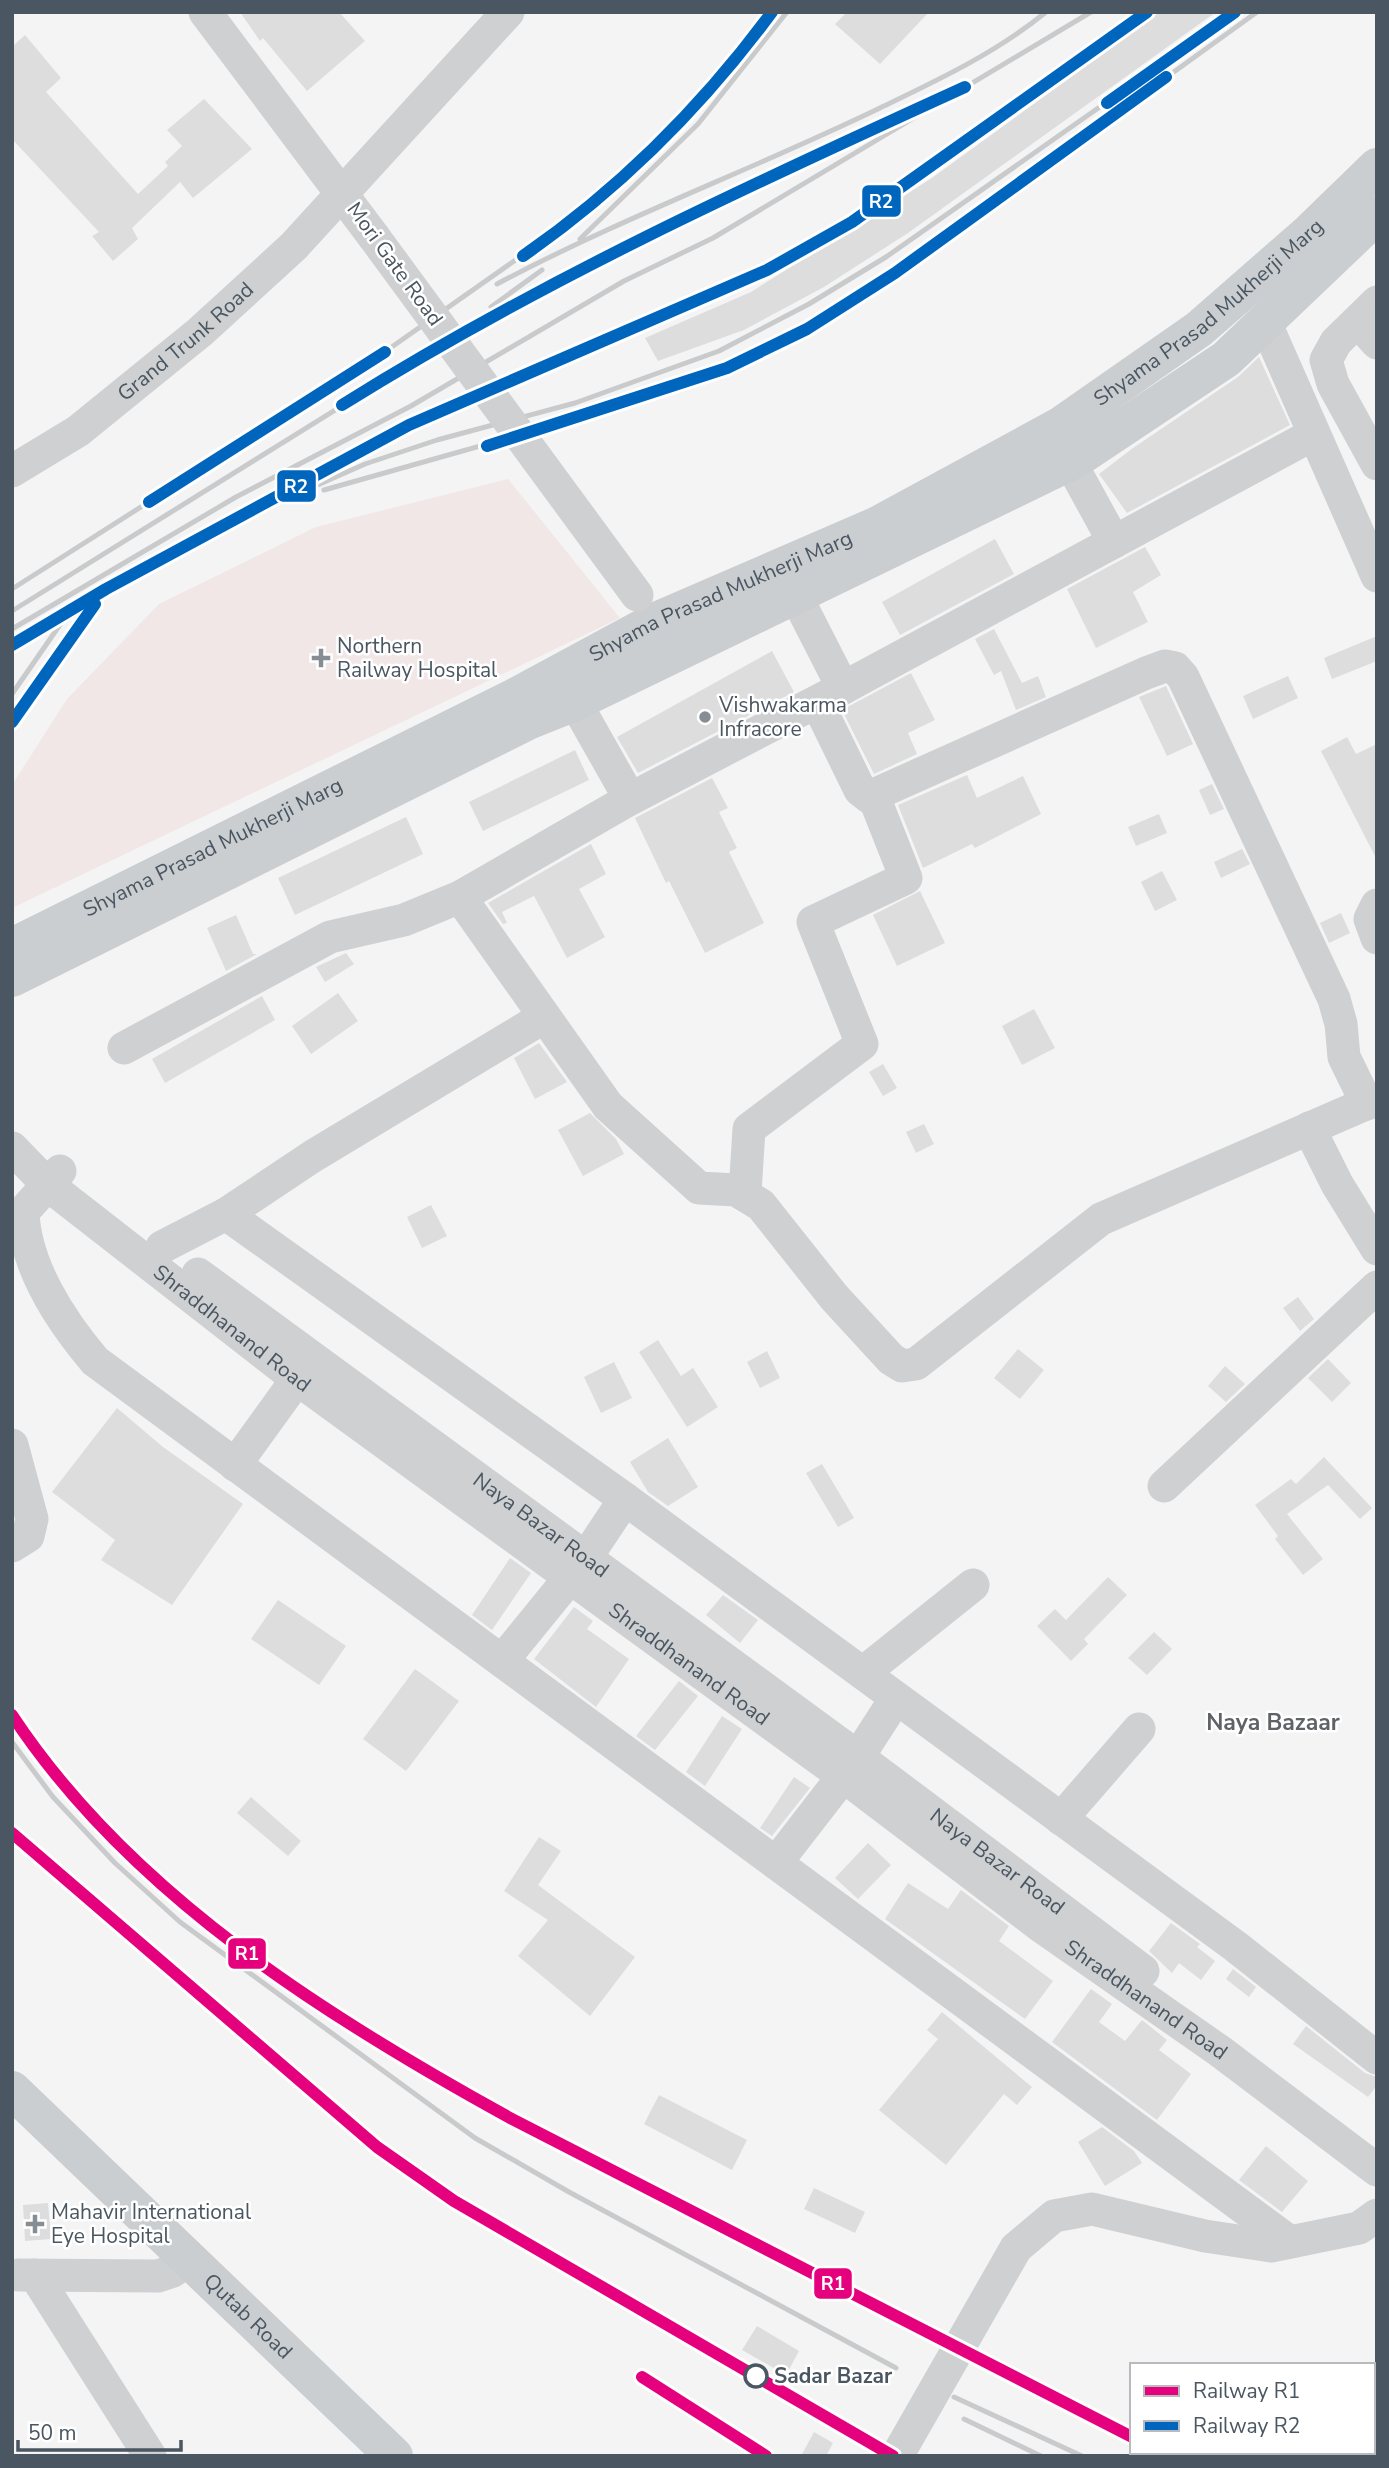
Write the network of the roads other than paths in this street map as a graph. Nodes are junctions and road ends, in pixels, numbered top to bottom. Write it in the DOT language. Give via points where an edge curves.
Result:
graph roads {
  1 [pos="205,12"];
  2 [pos="508,12"];
  3 [pos="1377,167"];
  4 [pos="343,193"];
  5 [pos="1371,231"];
  6 [pos="1265,322"];
  7 [pos="1370,322"];
  8 [pos="1314,434"];
  9 [pos="1374,454"];
  10 [pos="1070,461"];
  11 [pos="12,471"];
  12 [pos="1114,542"];
  13 [pos="1377,576"];
  14 [pos="795,594"];
  15 [pos="655,623"];
  16 [pos="830,695"];
  17 [pos="575,702"];
  18 [pos="522,709"];
  19 [pos="874,797"];
  20 [pos="630,799"];
  21 [pos="460,897"];
  22 [pos="1377,905"];
  23 [pos="1377,938"];
  24 [pos="12,947"];
  25 [pos="12,978"];
  26 [pos="544,1017"];
  27 [pos="124,1048"];
  28 [pos="1372,1102"];
  29 [pos="12,1127"];
  30 [pos="1309,1128"];
  31 [pos="12,1148"];
  32 [pos="54,1178"];
  33 [pos="745,1193"];
  34 [pos="226,1214"];
  35 [pos="162,1247"];
  36 [pos="1377,1249"];
  37 [pos="1377,1287"];
  38 [pos="305,1368"];
  39 [pos="235,1465"];
  40 [pos="15,1467"];
  41 [pos="1164,1486"];
  42 [pos="625,1499"];
  43 [pos="12,1546"];
  44 [pos="578,1568"];
  45 [pos="973,1585"];
  46 [pos="502,1661"];
  47 [pos="863,1673"];
  48 [pos="896,1698"];
  49 [pos="1139,1729"];
  50 [pos="850,1766"];
  51 [pos="1061,1819"];
  52 [pos="776,1864"];
  53 [pos="1377,2058"];
  54 [pos="12,2090"];
  55 [pos="12,2123"];
  56 [pos="1377,2143"];
  57 [pos="1377,2170"];
  58 [pos="1377,2215"];
  59 [pos="1290,2242"];
  60 [pos="173,2272"];
  61 [pos="24,2275"];
  62 [pos="150,2456"];
  63 [pos="362,2456"];
  64 [pos="394,2456"];
  65 [pos="897,2456"];
  1 -- 4 [label="street, Mori Gate Road"];
  2 -- 4 [label="street, Grand Trunk Road"];
  3 -- 15 [label="main road, Shyama Prasad Mukherji Marg" via="1199,328 1060,426 878,525"];
  4 -- 11 [label="street, Grand Trunk Road" via="294,246 200,332 78,431"];
  4 -- 15 [label="street, Mori Gate Road, bridge"];
  5 -- 6 [label="main road, Shyama Prasad Mukherji Marg"];
  6 -- 8 [label="street"];
  6 -- 10 [label="main road, Shyama Prasad Mukherji Marg" via="1226,359"];
  7 -- 9 [label="street" via="1336,342 1326,360 1333,384"];
  8 -- 12 [label="street"];
  8 -- 13 [label="street"];
  10 -- 12 [label="street"];
  10 -- 14 [label="main road, Shyama Prasad Mukherji Marg"];
  12 -- 16 [label="street"];
  14 -- 15 [label="main road, Shyama Prasad Mukherji Marg"];
  14 -- 16 [label="street"];
  15 -- 17 [label="main road, Shyama Prasad Mukherji Marg"];
  15 -- 18 [label="main road, Shyama Prasad Mukherji Marg"];
  16 -- 19 [label="street" via="860,790"];
  16 -- 20 [label="street"];
  17 -- 18 [label="main road, Shyama Prasad Mukherji Marg"];
  17 -- 20 [label="street"];
  18 -- 24 [label="main road, Shyama Prasad Mukherji Marg"];
  18 -- 25 [label="main road, Shyama Prasad Mukherji Marg"];
  19 -- 28 [label="street" via="1146,673 1165,666 1175,668 1334,999 1344,1057"];
  19 -- 33 [label="street" via="906,878 813,922 862,1044 749,1129"];
  20 -- 21 [label="street"];
  21 -- 26 [label="street"];
  21 -- 27 [label="street" via="404,920 330,937"];
  22 -- 23 [label="street" via="1370,913"];
  26 -- 33 [label="street" via="599,1096 684,1175 699,1188"];
  26 -- 34 [label="street"];
  28 -- 30 [label="street"];
  29 -- 32 [label="street, Naya Bazar Road"];
  30 -- 33 [label="street" via="1101,1219 909,1367 891,1359 834,1297 761,1205"];
  30 -- 36 [label="street"];
  31 -- 32 [label="street, Shraddhanand Road"];
  32 -- 35 [label="street, Naya Bazar Road"];
  32 -- 38 [label="street, Shraddhanand Road"];
  32 -- 39 [label="street" via="23,1212 23,1231 61,1317 94,1361"];
  34 -- 35 [label="street"];
  34 -- 42 [label="street"];
  35 -- 38 [label="street, Naya Bazar Road"];
  37 -- 41 [label="street"];
  38 -- 39 [label="street"];
  38 -- 44 [label="street, Naya Bazar Road"];
  39 -- 46 [label="street"];
  40 -- 43 [label="street" via="32,1519 22,1543"];
  42 -- 44 [label="street"];
  42 -- 47 [label="street"];
  44 -- 46 [label="street"];
  44 -- 50 [label="street, Naya Bazar Road"];
  45 -- 47 [label="street"];
  46 -- 52 [label="street"];
  47 -- 48 [label="street"];
  48 -- 50 [label="street"];
  48 -- 51 [label="street"];
  49 -- 51 [label="street"];
  50 -- 52 [label="street"];
  50 -- 56 [label="street, Naya Bazar Road"];
  50 -- 57 [label="street, Shraddhanand Road" via="1042,1927 1221,2052"];
  51 -- 53 [label="street" via="1235,1946"];
  52 -- 59 [label="street"];
  54 -- 64 [label="main road, Qutab Road"];
  55 -- 60 [label="main road, Qutab Road"];
  58 -- 59 [label="street" via="1359,2228"];
  59 -- 65 [label="street, bridge" via="1271,2246 1205,2236 1092,2210 1054,2216 1016,2248"];
  60 -- 61 [label="street" via="158,2276"];
  60 -- 63 [label="main road, Qutab Road"];
  61 -- 62 [label="street"];
}
